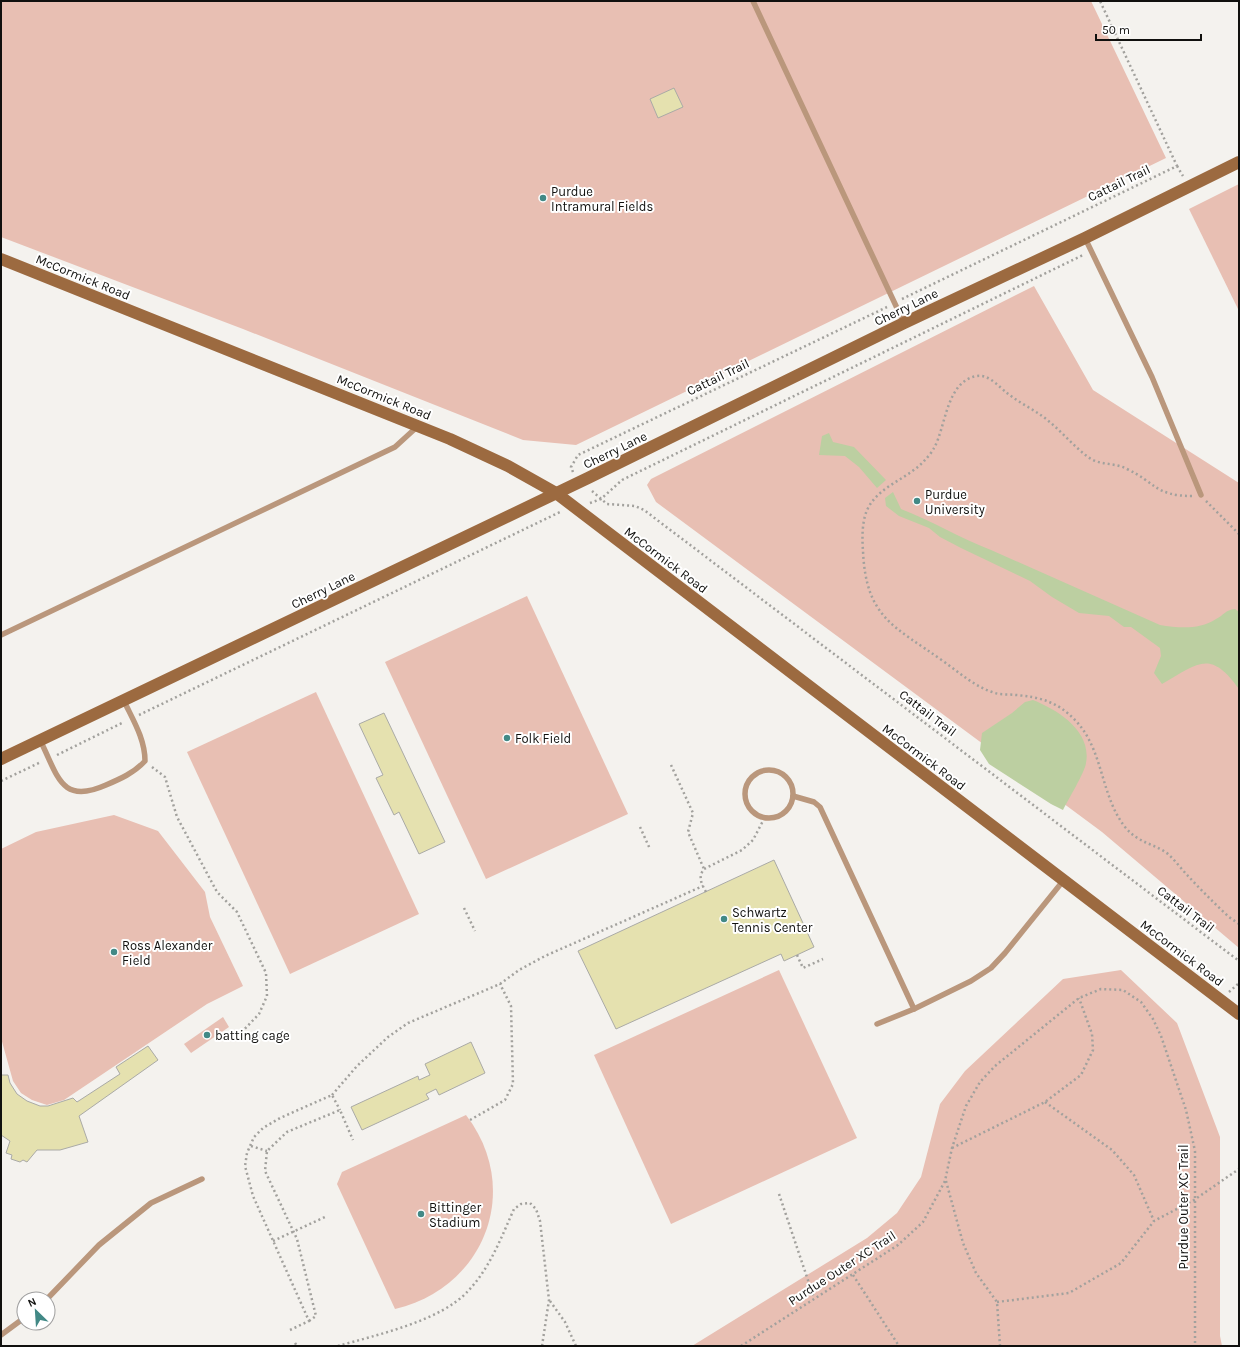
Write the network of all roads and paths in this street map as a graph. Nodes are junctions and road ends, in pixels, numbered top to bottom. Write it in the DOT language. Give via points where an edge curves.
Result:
graph roads {
  1 [pos="753,1"];
  2 [pos="1100,1"];
  3 [pos="1239,162"];
  4 [pos="1178,166"];
  5 [pos="1184,178"];
  6 [pos="1085,238"];
  7 [pos="1091,251"];
  8 [pos="1,259"];
  9 [pos="905,298"];
  10 [pos="884,308"];
  11 [pos="904,323"];
  12 [pos="418,426"];
  13 [pos="573,473"];
  14 [pos="556,493"];
  15 [pos="1201,495"];
  16 [pos="598,497"];
  17 [pos="601,499"];
  18 [pos="575,508"];
  19 [pos="1239,534"];
  20 [pos="1,635"];
  21 [pos="124,701"];
  22 [pos="132,718"];
  23 [pos="41,742"];
  24 [pos="49,758"];
  25 [pos="1,760"];
  26 [pos="144,761"];
  27 [pos="671,765"];
  28 [pos="1,781"];
  29 [pos="793,796"];
  30 [pos="765,817"];
  31 [pos="640,826"];
  32 [pos="650,849"];
  33 [pos="704,869"];
  34 [pos="1063,881"];
  35 [pos="703,886"];
  36 [pos="706,892"];
  37 [pos="464,908"];
  38 [pos="1239,924"];
  39 [pos="475,931"];
  40 [pos="797,955"];
  41 [pos="823,959"];
  42 [pos="1239,962"];
  43 [pos="500,984"];
  44 [pos="1079,998"];
  45 [pos="914,1009"];
  46 [pos="1239,1014"];
  47 [pos="878,1024"];
  48 [pos="238,1036"];
  49 [pos="332,1095"];
  50 [pos="1045,1102"];
  51 [pos="340,1110"];
  52 [pos="470,1120"];
  53 [pos="353,1140"];
  54 [pos="251,1146"];
  55 [pos="952,1148"];
  56 [pos="267,1151"];
  57 [pos="1239,1169"];
  58 [pos="202,1179"];
  59 [pos="945,1181"];
  60 [pos="779,1194"];
  61 [pos="1194,1200"];
  62 [pos="325,1217"];
  63 [pos="1154,1221"];
  64 [pos="292,1230"];
  65 [pos="273,1241"];
  66 [pos="853,1275"];
  67 [pos="55,1291"];
  68 [pos="814,1298"];
  69 [pos="549,1300"];
  70 [pos="997,1302"];
  71 [pos="309,1321"];
  72 [pos="16,1324"];
  73 [pos="290,1330"];
  74 [pos="1,1334"];
  75 [pos="338,1346"];
  76 [pos="542,1346"];
  77 [pos="576,1346"];
  78 [pos="741,1346"];
  79 [pos="899,1346"];
  80 [pos="1000,1346"];
  81 [pos="1194,1346"];
  1 -- 11 [label="lane"];
  2 -- 4 [label="path"];
  3 -- 6 [label="street, Cherry Lane"];
  4 -- 5 [label="path"];
  4 -- 9 [label="path, Cattail Trail"];
  6 -- 7 [label="lane"];
  6 -- 11 [label="street, Cherry Lane"];
  7 -- 15 [label="lane" via="1152,377"];
  7 -- 17 [label="path" via="622,480"];
  8 -- 12 [label="street, McCormick Road"];
  10 -- 13 [label="path, Cattail Trail" via="578,455 571,467"];
  11 -- 14 [label="street, Cherry Lane"];
  12 -- 14 [label="street, McCormick Road" via="508,466"];
  12 -- 20 [label="lane" via="395,447"];
  14 -- 18 [label="street, McCormick Road"];
  14 -- 21 [label="street, Cherry Lane"];
  15 -- 19 [label="path"];
  15 -- 38 [label="path" via="1172,495 1157,490 1128,469 1118,465 1101,464 1089,458 1043,416 987,377 977,376 965,381 954,393 934,448 922,463 874,499 866,513 862,539 864,568 870,595 882,616 909,639 972,683 996,694 1035,696 1056,704 1075,720 1096,751 1115,812 1126,828 1142,842 1167,853 1229,917"];
  16 -- 17 [label="path, Cattail Trail"];
  17 -- 18 [label="path"];
  17 -- 42 [label="path, Cattail Trail" via="606,504 634,506 644,510"];
  18 -- 22 [label="path" via="555,514"];
  18 -- 34 [label="street, McCormick Road"];
  21 -- 22 [label="lane"];
  21 -- 23 [label="street, Cherry Lane"];
  22 -- 24 [label="path"];
  22 -- 26 [label="lane" via="143,743"];
  23 -- 24 [label="lane"];
  23 -- 25 [label="street, Cherry Lane"];
  24 -- 26 [label="lane" via="64,785 72,791 81,793 93,791 125,777"];
  24 -- 28 [label="path"];
  26 -- 48 [label="path" via="165,778 177,817 217,892 237,912 266,973 268,996 259,1014"];
  27 -- 33 [label="path" via="693,813 688,832"];
  29 -- 30 [label="lane" via="786,810 773,818"];
  29 -- 30 [label="lane" via="790,781 777,771 770,770 755,775 746,788 745,796 751,810"];
  29 -- 45 [label="lane" via="814,802 820,807"];
  30 -- 33 [label="path" via="753,840 742,850"];
  31 -- 32 [label="path"];
  33 -- 35 [label="path" via="700,874"];
  34 -- 45 [label="lane" via="991,968 971,981"];
  34 -- 46 [label="street, McCormick Road"];
  35 -- 36 [label="path"];
  35 -- 43 [label="path" via="545,956"];
  37 -- 39 [label="path"];
  40 -- 41 [label="path" via="803,968"];
  43 -- 49 [label="path" via="408,1023 388,1037 357,1066"];
  43 -- 52 [label="path" via="511,1006 513,1084 506,1100"];
  44 -- 50 [label="path" via="1092,1034 1093,1050 1081,1075"];
  44 -- 55 [label="path, Purdue Outer XC Trail" via="980,1082 966,1106"];
  44 -- 61 [label="path, Purdue Outer XC Trail" via="1101,989 1123,990 1141,1002 1153,1018 1192,1131 1195,1152"];
  45 -- 47 [label="lane"];
  49 -- 51 [label="path"];
  49 -- 54 [label="path" via="263,1128 254,1137"];
  50 -- 55 [label="path"];
  50 -- 63 [label="path" via="1112,1150 1134,1175"];
  51 -- 53 [label="path"];
  51 -- 56 [label="path" via="287,1132"];
  54 -- 56 [label="path"];
  54 -- 65 [label="path" via="245,1166 247,1177"];
  55 -- 59 [label="path, Purdue Outer XC Trail"];
  56 -- 64 [label="path" via="266,1171"];
  57 -- 61 [label="path"];
  58 -- 67 [label="lane" via="151,1204 99,1245"];
  59 -- 66 [label="path, Purdue Outer XC Trail" via="923,1222 898,1245"];
  59 -- 70 [label="path" via="963,1243 976,1273"];
  60 -- 68 [label="path"];
  61 -- 63 [label="path"];
  61 -- 81 [label="path, Purdue Outer XC Trail"];
  62 -- 64 [label="path"];
  63 -- 70 [label="path" via="1121,1263 1069,1293"];
  64 -- 65 [label="path"];
  64 -- 71 [label="path" via="297,1239 316,1316"];
  65 -- 71 [label="path"];
  66 -- 68 [label="path, Purdue Outer XC Trail"];
  66 -- 79 [label="path"];
  68 -- 78 [label="path, Purdue Outer XC Trail"];
  69 -- 75 [label="path" via="540,1221 536,1209 530,1203 521,1204 514,1209 492,1258 468,1292 436,1314"];
  69 -- 76 [label="path"];
  69 -- 77 [label="path" via="565,1322"];
  70 -- 80 [label="path"];
  71 -- 73 [label="path"];
  72 -- 74 [label="lane"];
}
